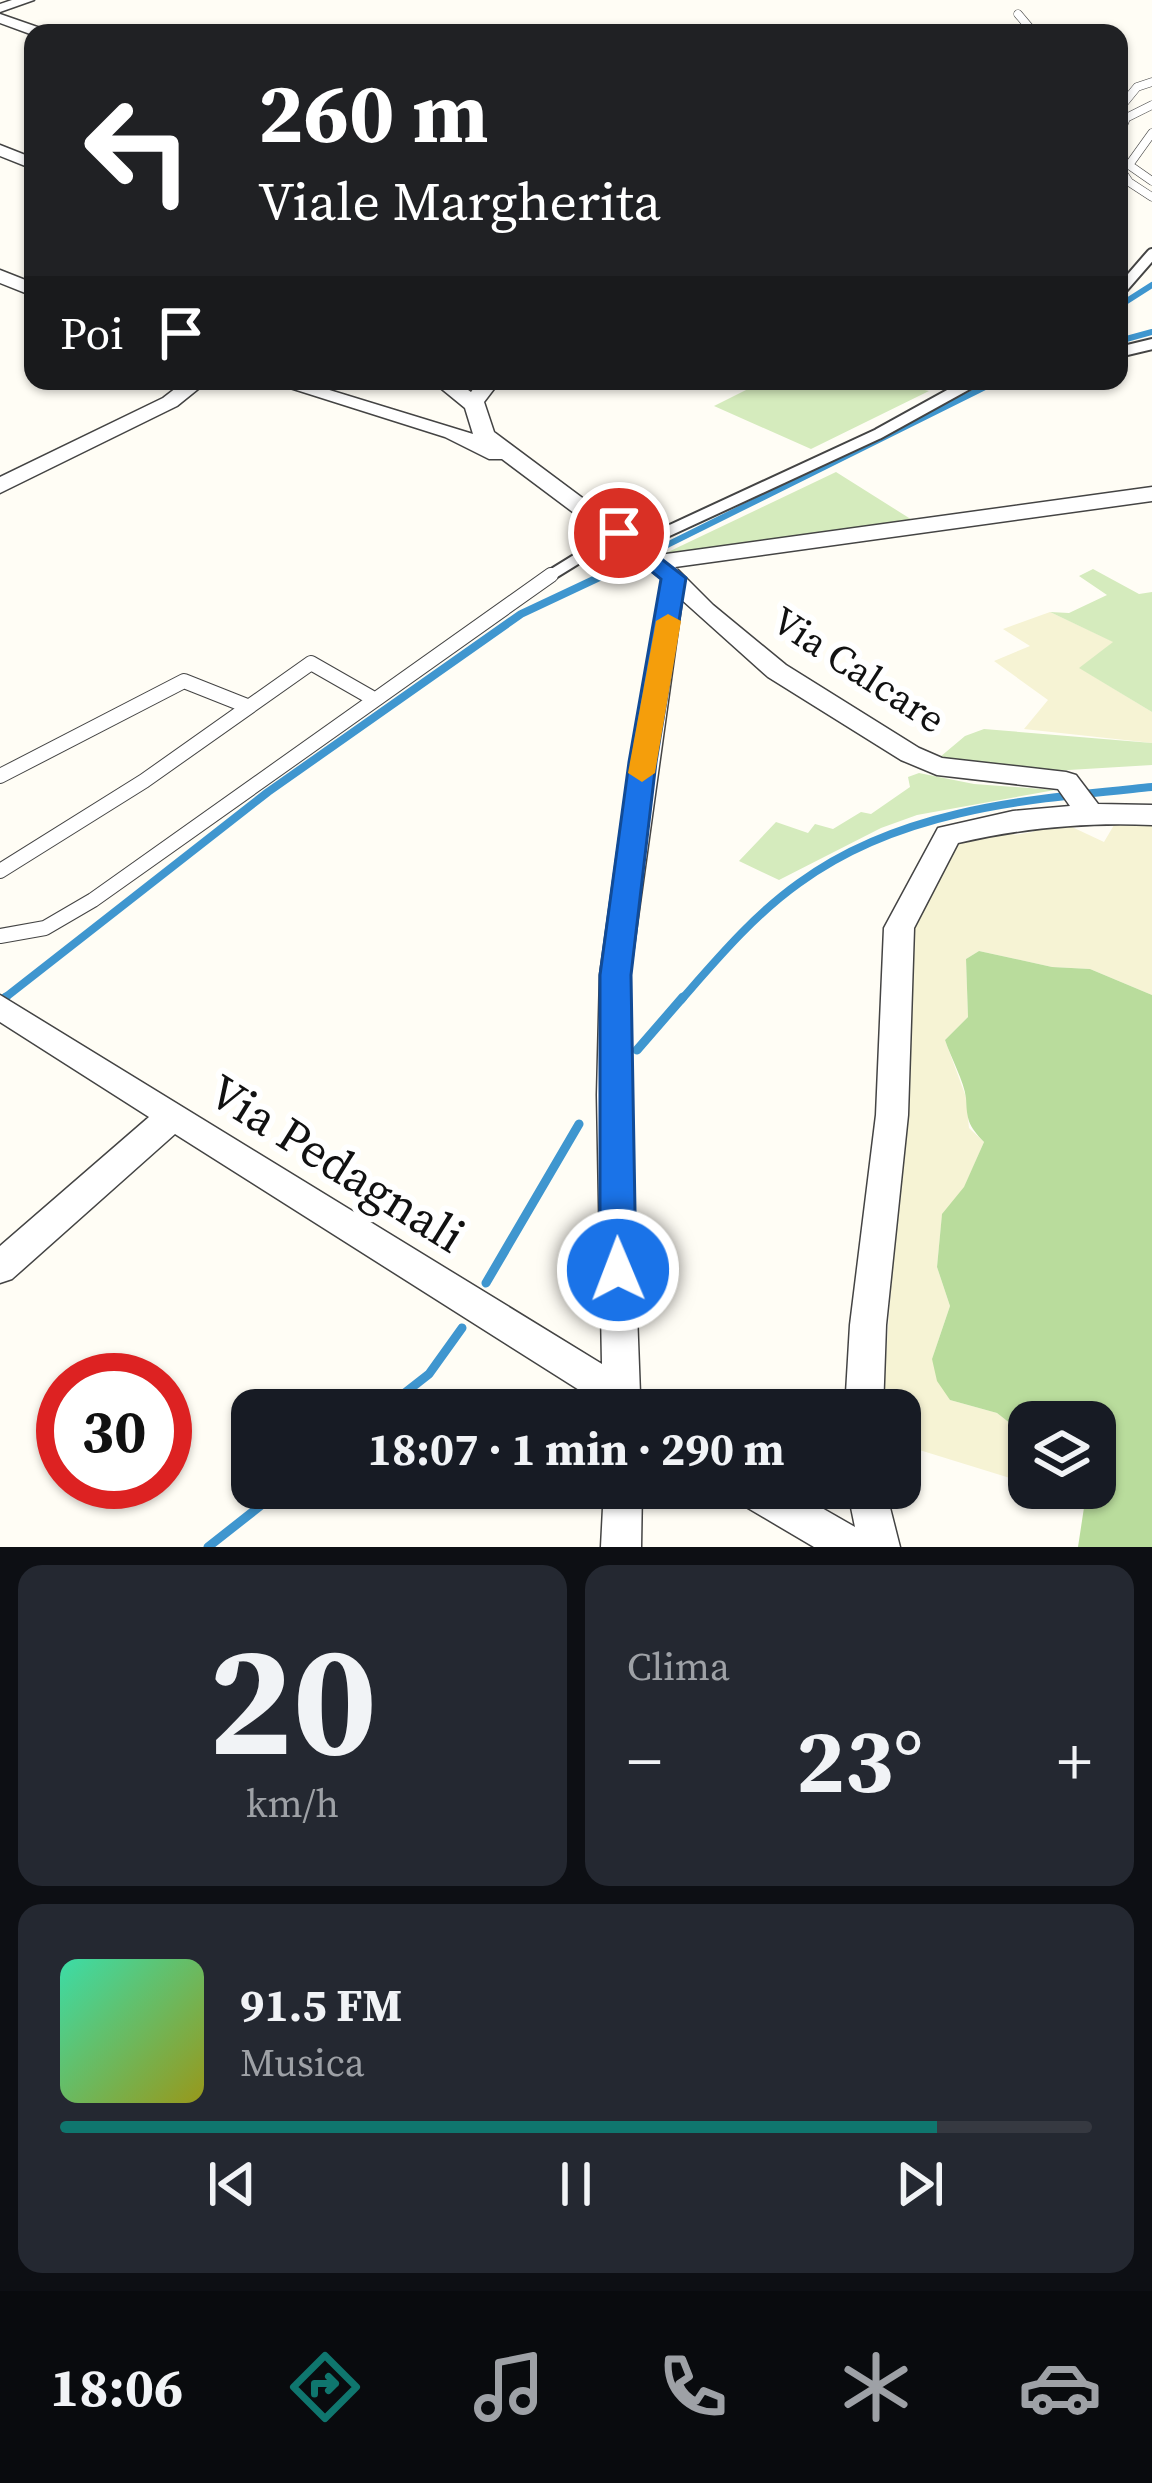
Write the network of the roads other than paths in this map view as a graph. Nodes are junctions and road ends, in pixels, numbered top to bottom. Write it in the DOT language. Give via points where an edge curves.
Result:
graph roads {
  1 [pos="27,0"];
  2 [pos="0,8"];
  3 [pos="1018,14"];
  4 [pos="1026,24"];
  5 [pos="1152,133"];
  6 [pos="1128,159"];
  7 [pos="1128,178"];
  8 [pos="1152,197"];
  9 [pos="1152,254"];
  10 [pos="1128,282"];
  11 [pos="186,390"];
  12 [pos="310,390"];
  13 [pos="958,390"];
  14 [pos="483,394"];
  15 [pos="532,472"];
  16 [pos="0,487"];
  17 [pos="1152,494"];
  18 [pos="647,555"];
  19 [pos="374,699"];
  20 [pos="247,706"];
  21 [pos="0,776"];
  22 [pos="1083,802"];
  23 [pos="1152,810"];
  24 [pos="0,871"];
  25 [pos="0,936"];
  26 [pos="6,1011"];
  27 [pos="172,1117"];
  28 [pos="0,1268"];
  29 [pos="609,1389"];
  30 [pos="625,1389"];
  31 [pos="865,1389"];
  32 [pos="622,1509"];
  33 [pos="786,1509"];
  34 [pos="871,1509"];
  35 [pos="621,1547"];
  36 [pos="852,1547"];
  37 [pos="880,1547"];
  1 -- 2 [label="street"];
  3 -- 4 [label="lane"];
  5 -- 6 [label="lane"];
  7 -- 8 [label="lane"];
  9 -- 10 [label="lane"];
  11 -- 16 [label="street"];
  12 -- 15 [label="street" via="453,431"];
  13 -- 18 [label="lane"];
  14 -- 15 [label="street" via="484,435"];
  15 -- 18 [label="street, Via Calcare"];
  17 -- 18 [label="street"];
  18 -- 19 [label="lane" via="541,580"];
  18 -- 22 [label="street, Via Calcare" via="778,671 910,754 937,766 1066,781"];
  18 -- 30 [label="street" via="643,762 615,975"];
  19 -- 20 [label="lane" via="311,663"];
  19 -- 25 [label="lane" via="92,900 45,928"];
  20 -- 21 [label="lane" via="184,681"];
  20 -- 24 [label="lane"];
  22 -- 23 [label="street, Via Calcare"];
  22 -- 31 [label="street" via="948,836 899,928 892,1115"];
  26 -- 27 [label="street, Via Pedagnali"];
  27 -- 28 [label="street"];
  27 -- 29 [label="street, Via Pedagnali"];
  32 -- 35 [label="street"];
  33 -- 36 [label="street"];
  34 -- 37 [label="street"];
}
